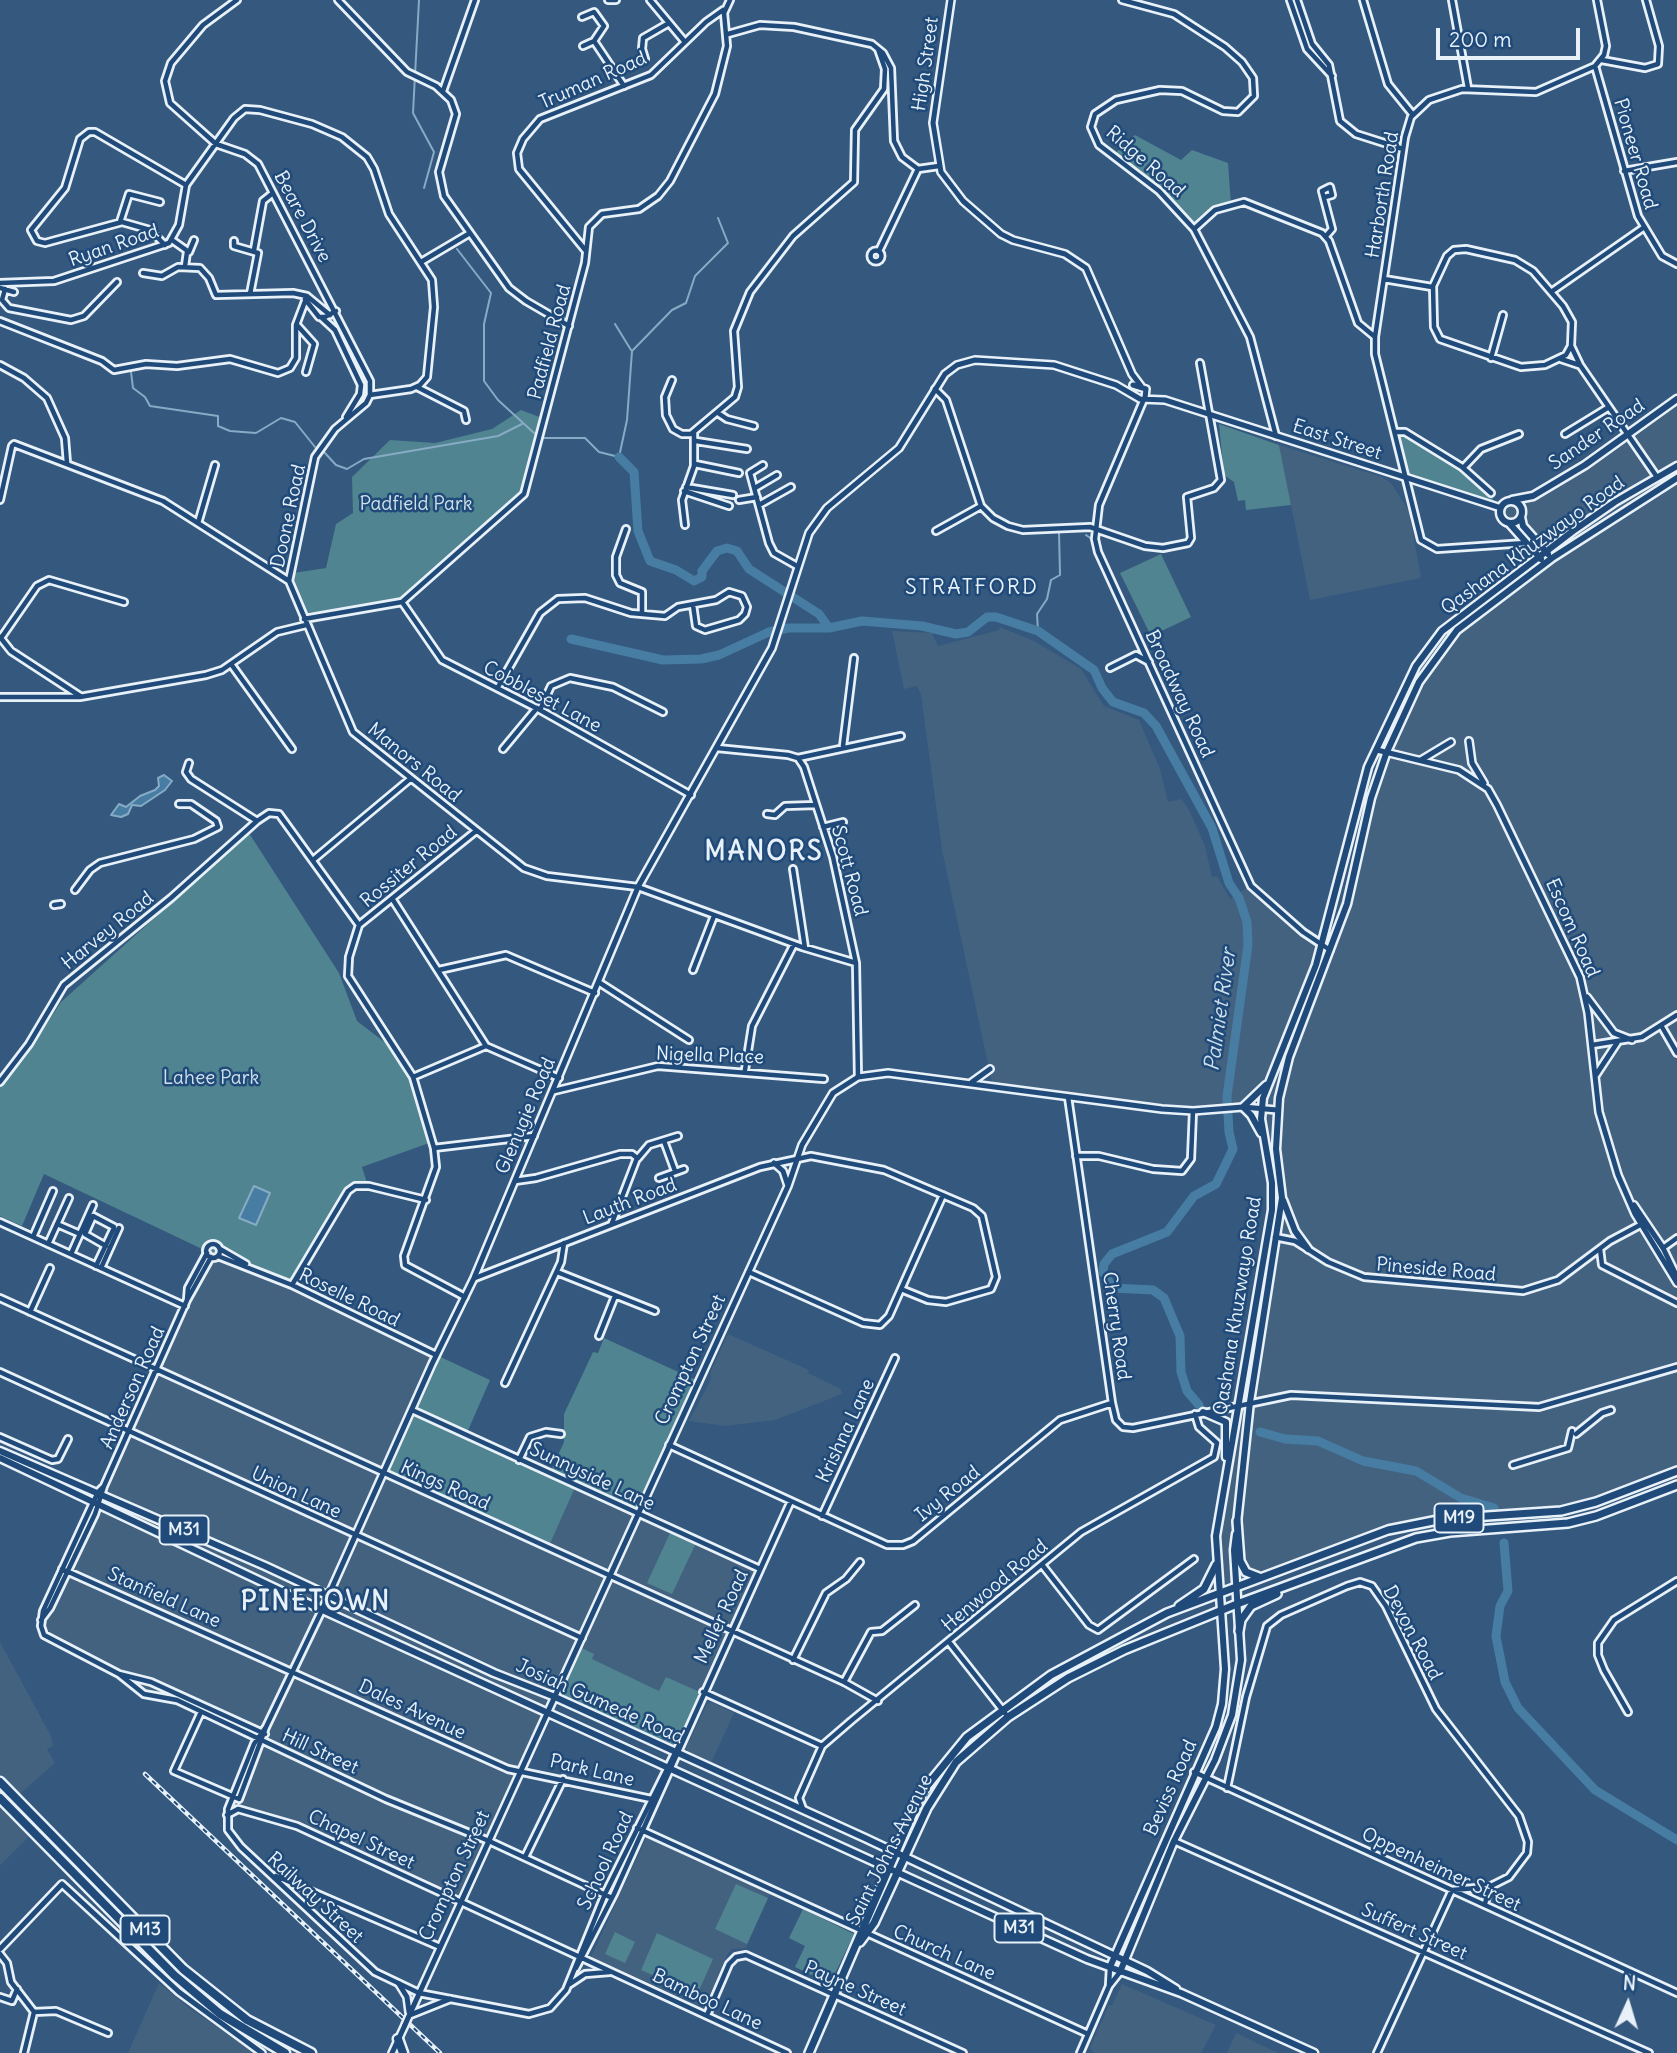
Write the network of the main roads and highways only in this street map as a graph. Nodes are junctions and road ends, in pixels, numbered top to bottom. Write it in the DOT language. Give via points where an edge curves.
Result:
graph roads {
  1 [pos="1677,399"];
  2 [pos="1677,466"];
  3 [pos="1677,478"];
  4 [pos="1533,496"];
  5 [pos="1513,500"];
  6 [pos="1522,514"];
  7 [pos="1508,523"];
  8 [pos="1546,551"];
  9 [pos="1538,557"];
  10 [pos="1552,558"];
  11 [pos="1545,564"];
  12 [pos="1266,1084"];
  13 [pos="1263,1138"];
  14 [pos="1282,1198"];
  15 [pos="1308,1249"];
  16 [pos="1199,1413"];
  17 [pos="1,1454"];
  18 [pos="1227,1459"];
  19 [pos="1677,1471"];
  20 [pos="1677,1485"];
  21 [pos="1237,1521"];
  22 [pos="1216,1565"];
  23 [pos="1259,1577"];
  24 [pos="1312,1577"];
  25 [pos="1236,1587"];
  26 [pos="1219,1594"];
  27 [pos="1237,1604"];
  28 [pos="1220,1611"];
  29 [pos="1167,1614"];
  30 [pos="1239,1630"];
  31 [pos="0,1782"];
  32 [pos="0,1798"];
  33 [pos="894,1852"];
  34 [pos="905,1856"];
  35 [pos="888,1868"];
  36 [pos="898,1872"];
  37 [pos="864,1933"];
  38 [pos="1115,1956"];
  39 [pos="1125,1960"];
  40 [pos="1110,1967"];
  41 [pos="1120,1972"];
  42 [pos="1181,1993"];
  43 [pos="220,2014"];
  44 [pos="399,2037"];
  45 [pos="274,2053"];
  46 [pos="285,2053"];
  47 [pos="311,2053"];
  48 [pos="403,2053"];
  49 [pos="809,2053"];
  50 [pos="1314,2053"];
  1 -- 4 [label="main road, Sander Road"];
  2 -- 8 [label="main road, Qashana Khuzwayo Road" via="1615,502"];
  3 -- 10 [label="main road, Qashana Khuzwayo Road"];
  4 -- 5 [label="main road, Sander Road"];
  4 -- 6 [label="main road, Sander Road"];
  5 -- 6 [label="main road"];
  5 -- 7 [label="main road" via="1501,508"];
  6 -- 7 [label="main road"];
  6 -- 8 [label="main road" via="1523,526"];
  7 -- 9 [label="main road"];
  8 -- 9 [label="main road, Qashana Khuzwayo Road"];
  8 -- 10 [label="main road"];
  9 -- 11 [label="main road"];
  9 -- 12 [label="main road, Qashana Khuzwayo Road" via="1457,618 1416,666 1361,790 1322,945"];
  10 -- 11 [label="main road, Qashana Khuzwayo Road"];
  11 -- 14 [label="main road, Qashana Khuzwayo Road" via="1444,645 1419,682 1386,754 1371,798 1348,904 1289,1057 1277,1110"];
  12 -- 13 [label="main road, Qashana Khuzwayo Road"];
  12 -- 13 [label="main road" via="1243,1107"];
  13 -- 18 [label="main road, Qashana Khuzwayo Road" via="1272,1183 1267,1236"];
  14 -- 15 [label="main road" via="1294,1231"];
  14 -- 21 [label="main road, Qashana Khuzwayo Road" via="1250,1402"];
  16 -- 18 [label="main road" via="1226,1422"];
  17 -- 33 [label="main road, Josiah Gumede Road / M31" via="102,1491"];
  17 -- 35 [label="main road, Josiah Gumede Road / M31" via="95,1505"];
  18 -- 22 [label="main road, Qashana Khuzwayo Road"];
  19 -- 23 [label="highway, M19" via="1561,1511 1403,1525"];
  20 -- 24 [label="highway, M19" via="1568,1523 1416,1538"];
  21 -- 23 [label="highway" via="1240,1562 1246,1572"];
  21 -- 25 [label="main road, Qashana Khuzwayo Road"];
  22 -- 26 [label="main road, Qashana Khuzwayo Road"];
  22 -- 29 [label="highway" via="1204,1589"];
  23 -- 25 [label="highway, M19"];
  24 -- 27 [label="highway, M19"];
  24 -- 30 [label="highway" via="1251,1606"];
  25 -- 26 [label="highway, Saint Johns Avenue / M19"];
  25 -- 27 [label="main road, Qashana Khuzwayo Road"];
  26 -- 28 [label="main road, Beviss Road"];
  26 -- 29 [label="highway, Saint Johns Avenue / M19"];
  27 -- 28 [label="highway, Saint Johns Avenue / M19"];
  27 -- 30 [label="main road, Beviss Road"];
  28 -- 34 [label="highway, Saint Johns Avenue / M19" via="1095,1663 1008,1717 948,1771"];
  28 -- 38 [label="main road, Beviss Road" via="1225,1669 1216,1727"];
  29 -- 33 [label="highway, Saint Johns Avenue / M19" via="1078,1659 971,1733 922,1792"];
  30 -- 39 [label="main road, Beviss Road" via="1241,1668 1235,1705"];
  31 -- 47 [label="highway, M13" via="203,1986 247,2020"];
  32 -- 43 [label="highway, M13" via="174,1975"];
  33 -- 34 [label="main road, Josiah Gumede Road / M31"];
  33 -- 35 [label="highway, Saint Johns Avenue / M19"];
  34 -- 36 [label="highway, Saint Johns Avenue / M19"];
  34 -- 38 [label="main road, Josiah Gumede Road / M31"];
  35 -- 36 [label="main road, Josiah Gumede Road / M31"];
  35 -- 37 [label="highway, Saint Johns Avenue / M19"];
  36 -- 37 [label="highway, Saint Johns Avenue / M19"];
  36 -- 40 [label="main road, Josiah Gumede Road / M31"];
  37 -- 49 [label="highway, Saint Johns Avenue / M19"];
  38 -- 39 [label="main road, Josiah Gumede Road / M31"];
  38 -- 40 [label="main road, Beviss Road"];
  39 -- 41 [label="main road, Beviss Road"];
  39 -- 42 [label="main road, Josiah Gumede Road / M31"];
  40 -- 41 [label="main road, Josiah Gumede Road / M31"];
  41 -- 42 [label="main road, Josiah Gumede Road / M31"];
  42 -- 50 [label="main road, Josiah Gumede Road / M31"];
  43 -- 45 [label="highway"];
  43 -- 46 [label="highway, M13"];
  44 -- 48 [label="highway"];
}
